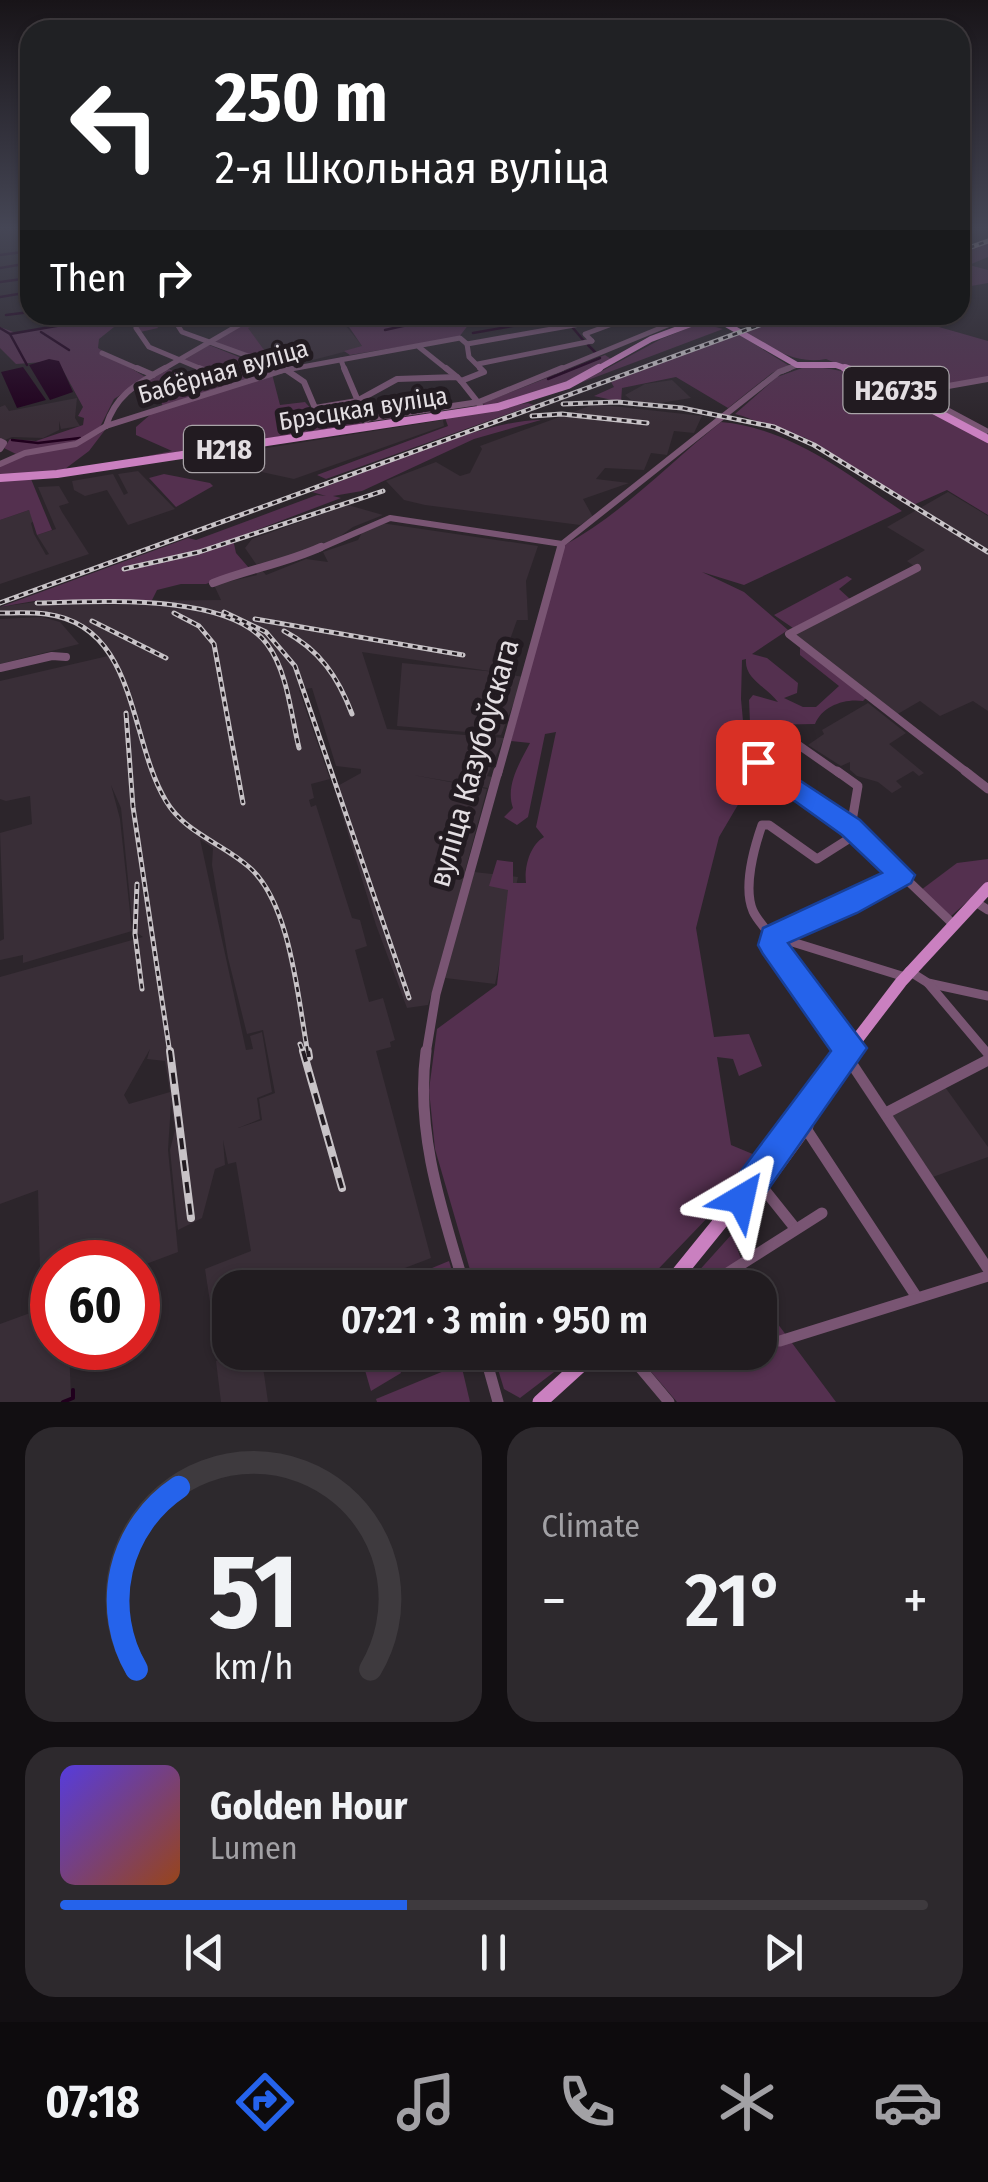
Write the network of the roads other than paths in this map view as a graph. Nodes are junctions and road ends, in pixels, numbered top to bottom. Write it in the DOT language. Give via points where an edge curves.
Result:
graph roads {
  1 [pos="177,325"];
  2 [pos="239,325"];
  3 [pos="570,325"];
  4 [pos="576,325"];
  5 [pos="608,325"];
  6 [pos="669,325"];
  7 [pos="687,325"];
  8 [pos="729,325"];
  9 [pos="136,328"];
  10 [pos="585,334"];
  11 [pos="592,341"];
  12 [pos="209,343"];
  13 [pos="467,344"];
  14 [pos="419,346"];
  15 [pos="607,352"];
  16 [pos="102,353"];
  17 [pos="615,358"];
  18 [pos="180,360"];
  19 [pos="340,360"];
  20 [pos="478,364"];
  21 [pos="797,364"];
  22 [pos="285,369"];
  23 [pos="204,370"];
  24 [pos="276,372"];
  25 [pos="153,375"];
  26 [pos="459,379"];
  27 [pos="988,379"];
  28 [pos="913,392"];
  29 [pos="902,394"];
  30 [pos="357,401"];
  31 [pos="480,406"];
  32 [pos="959,420"];
  33 [pos="367,423"];
  34 [pos="106,426"];
  35 [pos="987,435"];
  36 [pos="0,440"];
  37 [pos="0,449"];
  38 [pos="0,464"];
  39 [pos="0,478"];
  40 [pos="562,544"];
  41 [pos="917,568"];
  42 [pos="212,584"];
  43 [pos="66,657"];
  44 [pos="0,668"];
  45 [pos="777,730"];
  46 [pos="758,762"];
  47 [pos="988,789"];
  48 [pos="855,830"];
  49 [pos="902,875"];
  50 [pos="988,888"];
  51 [pos="974,901"];
  52 [pos="988,910"];
  53 [pos="950,922"];
  54 [pos="772,936"];
  55 [pos="907,974"];
  56 [pos="928,983"];
  57 [pos="988,996"];
  58 [pos="849,1052"];
  59 [pos="988,1057"];
  60 [pos="886,1113"];
  61 [pos="804,1122"];
  62 [pos="822,1214"];
  63 [pos="794,1228"];
  64 [pos="460,1270"];
  65 [pos="682,1270"];
  66 [pos="731,1270"];
  67 [pos="988,1272"];
  68 [pos="916,1296"];
  69 [pos="777,1341"];
  70 [pos="489,1370"];
  71 [pos="575,1370"];
  72 [pos="641,1370"];
  73 [pos="498,1402"];
  74 [pos="540,1402"];
  75 [pos="669,1402"];
  1 -- 12 [label="street"];
  2 -- 12 [label="street"];
  3 -- 13 [label="street"];
  4 -- 10 [label="street"];
  5 -- 10 [label="street"];
  6 -- 15 [label="street"];
  7 -- 17 [label="main road, Брэсцкая вуліца / Н218"];
  8 -- 21 [label="main road, Н26735"];
  9 -- 18 [label="street" via="149,346"];
  10 -- 11 [label="street"];
  11 -- 15 [label="street"];
  11 -- 20 [label="street"];
  12 -- 18 [label="street"];
  12 -- 24 [label="street"];
  13 -- 14 [label="street" via="460,338"];
  13 -- 20 [label="street"];
  14 -- 19 [label="street"];
  14 -- 26 [label="street"];
  15 -- 17 [label="street"];
  15 -- 31 [label="street"];
  16 -- 25 [label="street"];
  17 -- 31 [label="main road, Брэсцкая вуліца / Н218" via="554,390"];
  18 -- 23 [label="street"];
  18 -- 25 [label="street"];
  19 -- 22 [label="street, Бабёрная вуліца"];
  19 -- 30 [label="street, Бабёрная вуліца"];
  20 -- 26 [label="street" via="481,376"];
  21 -- 29 [label="main road, Н26735" via="847,367"];
  21 -- 40 [label="street" via="778,372"];
  22 -- 24 [label="street, Бабёрная вуліца"];
  22 -- 30 [label="street" via="304,382 315,408"];
  24 -- 34 [label="street, Бабёрная вуліца"];
  25 -- 34 [label="street" via="116,400"];
  26 -- 30 [label="street" via="396,380"];
  26 -- 31 [label="street"];
  27 -- 28 [label="street"];
  28 -- 29 [label="street"];
  28 -- 32 [label="street"];
  29 -- 32 [label="main road, Н26735"];
  30 -- 33 [label="street, Бабёрная вуліца"];
  31 -- 33 [label="main road, Брэсцкая вуліца / Н218"];
  32 -- 35 [label="main road, Н26735"];
  33 -- 39 [label="main road, Брэсцкая вуліца / Н218"];
  34 -- 38 [label="street" via="85,441"];
  36 -- 37 [label="street"];
  40 -- 42 [label="street" via="390,518 285,563"];
  40 -- 64 [label="street, вуліца Казубоўскага" via="436,994 424,1062 422,1109"];
  41 -- 47 [label="street" via="789,634"];
  43 -- 44 [label="street"];
  45 -- 48 [label="street" via="858,786"];
  46 -- 48 [label="street"];
  48 -- 49 [label="street"];
  48 -- 54 [label="street" via="816,859 762,825 750,900"];
  49 -- 53 [label="street"];
  49 -- 54 [label="street"];
  50 -- 51 [label="main road"];
  51 -- 52 [label="street"];
  51 -- 53 [label="main road"];
  53 -- 55 [label="main road"];
  54 -- 55 [label="street"];
  54 -- 58 [label="street"];
  55 -- 56 [label="street"];
  55 -- 58 [label="main road"];
  56 -- 57 [label="street"];
  56 -- 59 [label="street"];
  58 -- 60 [label="street"];
  58 -- 61 [label="main road"];
  59 -- 60 [label="street"];
  60 -- 67 [label="street"];
  61 -- 63 [label="street" via="762,1188"];
  61 -- 65 [label="main road"];
  61 -- 68 [label="street"];
  62 -- 63 [label="street"];
  63 -- 66 [label="street"];
  67 -- 68 [label="street"];
  68 -- 69 [label="street"];
  70 -- 73 [label="street"];
  71 -- 74 [label="main road"];
  72 -- 75 [label="street"];
}
